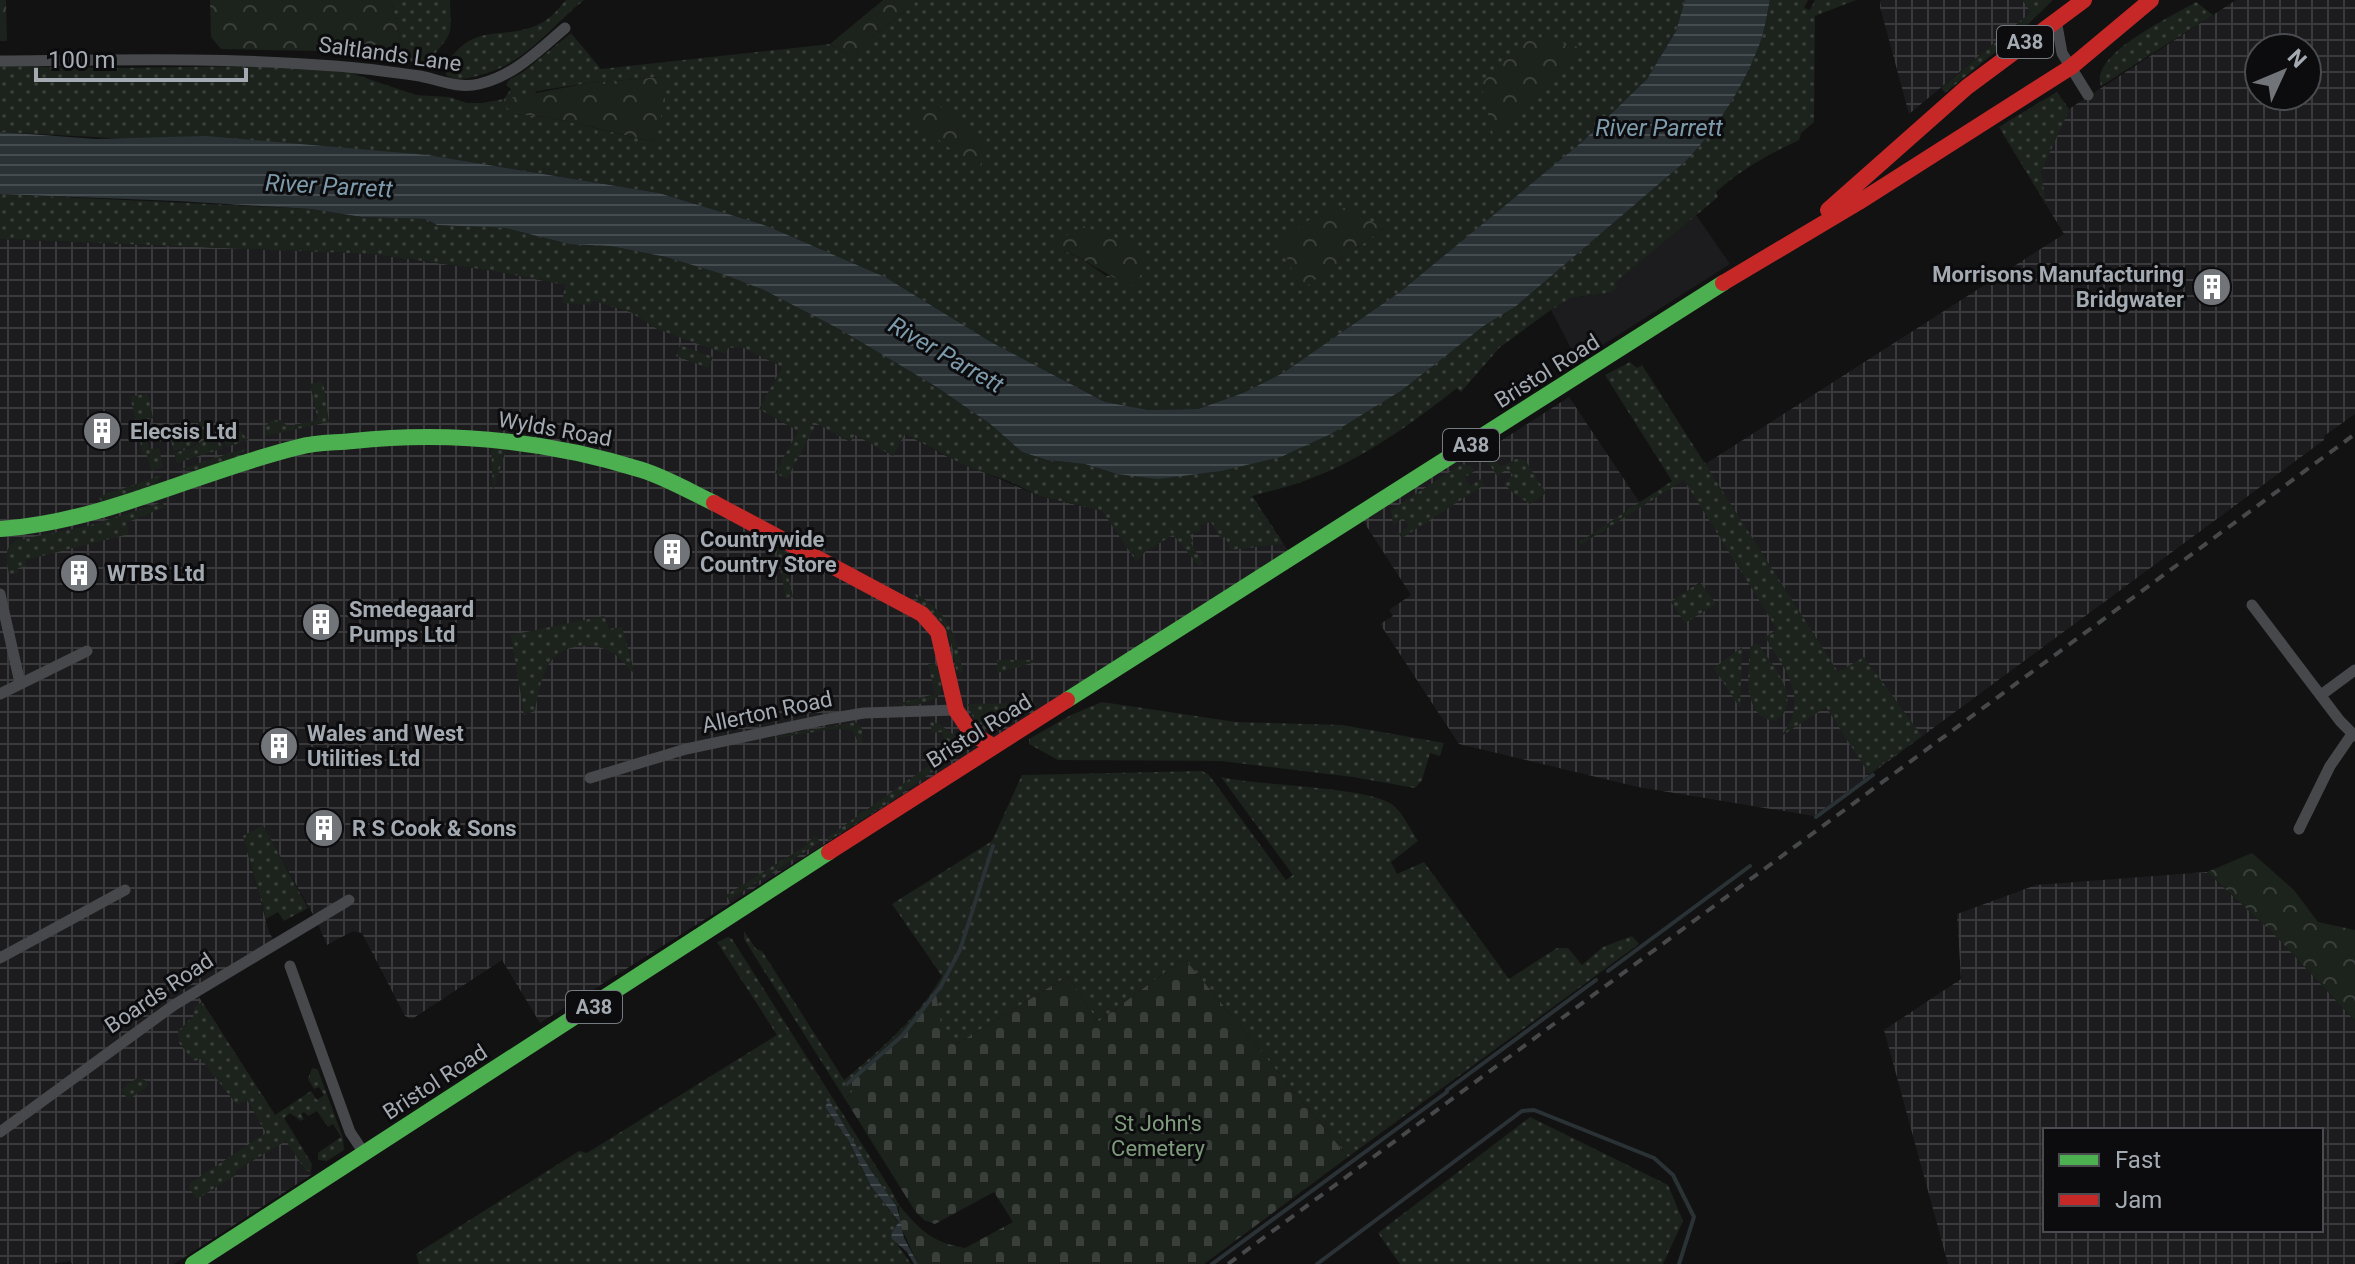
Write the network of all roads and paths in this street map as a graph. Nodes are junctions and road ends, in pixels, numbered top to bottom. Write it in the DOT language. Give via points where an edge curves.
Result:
graph roads {
  1 [pos="2084,0"];
  2 [pos="2151,0"];
  3 [pos="2056,20"];
  4 [pos="565,28"];
  5 [pos="0,61"];
  6 [pos="2071,67"];
  7 [pos="2088,95"];
  8 [pos="1793,240"];
  9 [pos="0,529"];
  10 [pos="0,594"];
  11 [pos="2252,605"];
  12 [pos="87,651"];
  13 [pos="2355,670"];
  14 [pos="20,683"];
  15 [pos="0,694"];
  16 [pos="2321,695"];
  17 [pos="956,710"];
  18 [pos="2353,735"];
  19 [pos="993,746"];
  20 [pos="590,778"];
  21 [pos="2299,829"];
  22 [pos="125,890"];
  23 [pos="349,900"];
  24 [pos="0,958"];
  25 [pos="290,966"];
  26 [pos="0,1132"];
  27 [pos="364,1153"];
  28 [pos="193,1264"];
  1 -- 3 [label="main road, Bristol Road / A38"];
  2 -- 6 [label="main road, Bristol Road / A38"];
  3 -- 6 [label="street" via="2062,53"];
  3 -- 8 [label="main road, Bristol Road / A38" via="1967,87"];
  4 -- 5 [label="street, Saltlands Lane" via="514,70 478,85 273,61"];
  6 -- 7 [label="street"];
  6 -- 8 [label="main road, Bristol Road / A38"];
  8 -- 19 [label="main road, Bristol Road / A38"];
  9 -- 17 [label="main road, Wylds Road" via="92,513 301,446 427,435 557,449 629,466 692,491 922,614 938,632"];
  10 -- 14 [label="street"];
  11 -- 16 [label="street"];
  12 -- 14 [label="street"];
  13 -- 16 [label="street"];
  14 -- 15 [label="street"];
  16 -- 18 [label="street"];
  17 -- 19 [label="main road, Wylds Road" via="972,734"];
  17 -- 20 [label="street, Allerton Road" via="828,719 686,749"];
  18 -- 21 [label="street" via="2330,766"];
  19 -- 27 [label="main road, Bristol Road / A38"];
  22 -- 24 [label="street"];
  23 -- 26 [label="street, Boards Road" via="174,1005"];
  25 -- 27 [label="street" via="350,1132"];
  27 -- 28 [label="main road, Bristol Road / A38"];
}
